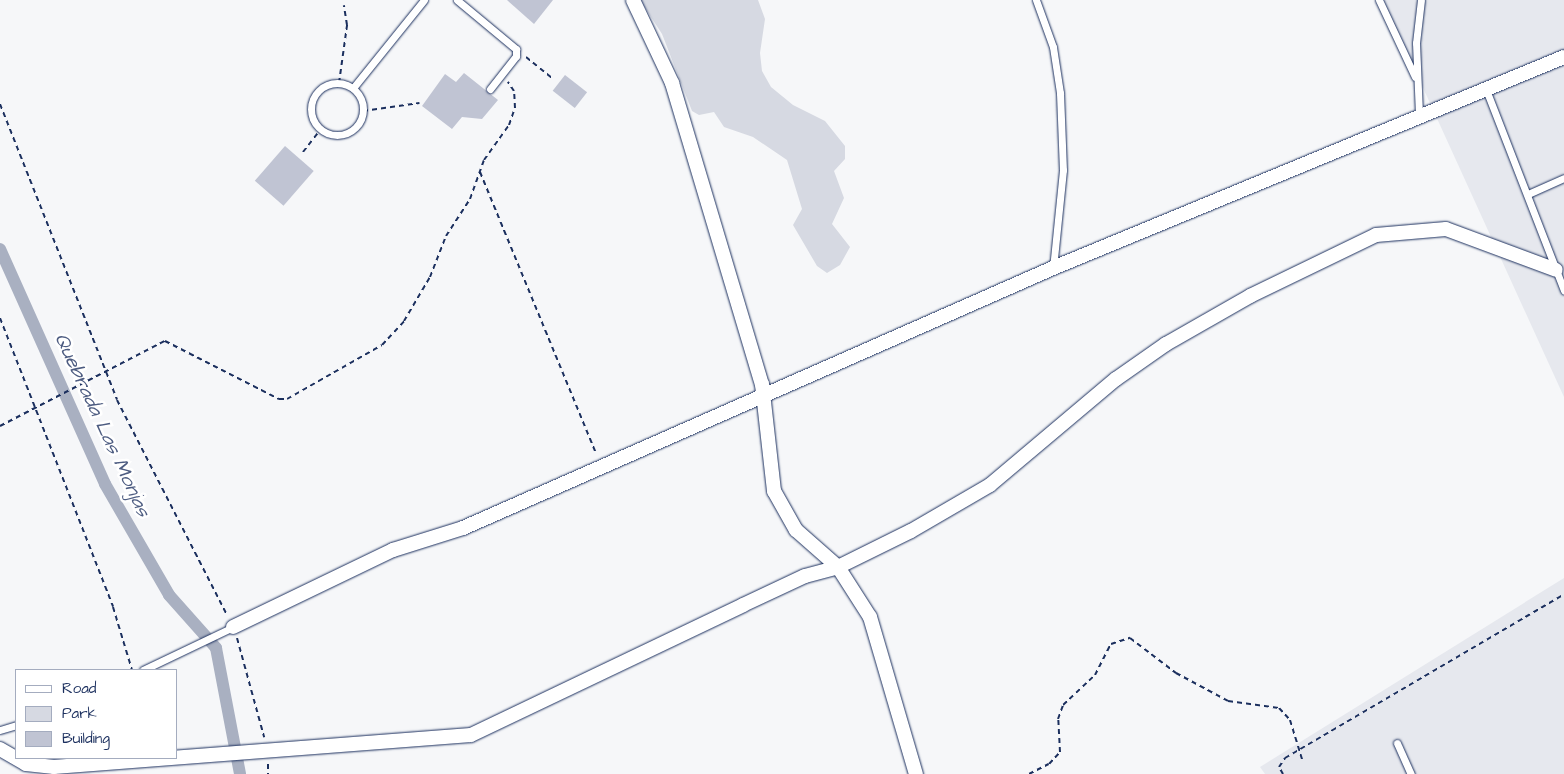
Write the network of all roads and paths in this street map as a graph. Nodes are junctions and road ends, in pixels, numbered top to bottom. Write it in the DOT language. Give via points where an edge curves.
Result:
graph roads {
  1 [pos="424,0"];
  2 [pos="457,0"];
  3 [pos="633,0"];
  4 [pos="1036,0"];
  5 [pos="1379,0"];
  6 [pos="1422,0"];
  7 [pos="344,5"];
  8 [pos="516,49"];
  9 [pos="1564,57"];
  10 [pos="500,76"];
  11 [pos="553,79"];
  12 [pos="1416,80"];
  13 [pos="339,83"];
  14 [pos="352,88"];
  15 [pos="490,89"];
  16 [pos="1487,92"];
  17 [pos="419,103"];
  18 [pos="0,104"];
  19 [pos="363,111"];
  20 [pos="1419,114"];
  21 [pos="320,130"];
  22 [pos="303,152"];
  23 [pos="480,169"];
  24 [pos="1564,178"];
  25 [pos="1528,194"];
  26 [pos="1053,268"];
  27 [pos="1556,270"];
  28 [pos="1564,291"];
  29 [pos="0,318"];
  30 [pos="106,374"];
  31 [pos="763,396"];
  32 [pos="34,411"];
  33 [pos="0,426"];
  34 [pos="602,465"];
  35 [pos="838,567"];
  36 [pos="1564,594"];
  37 [pos="233,627"];
  38 [pos="132,669"];
  39 [pos="145,669"];
  40 [pos="15,725"];
  41 [pos="0,730"];
  42 [pos="1397,743"];
  43 [pos="0,749"];
  44 [pos="1300,749"];
  45 [pos="268,753"];
  46 [pos="15,756"];
  47 [pos="22,759"];
  48 [pos="1302,759"];
  49 [pos="268,774"];
  50 [pos="916,774"];
  51 [pos="1029,774"];
  52 [pos="1283,774"];
  53 [pos="1411,774"];
  1 -- 14 [label="lane"];
  2 -- 8 [label="lane"];
  3 -- 31 [label="street" via="672,83"];
  4 -- 26 [label="lane" via="1053,47 1060,93 1063,170"];
  5 -- 12 [label="lane"];
  6 -- 12 [label="lane"];
  7 -- 13 [label="path" via="347,26"];
  8 -- 10 [label="lane"];
  8 -- 11 [label="path"];
  9 -- 16 [label="street"];
  10 -- 15 [label="lane"];
  10 -- 23 [label="path" via="514,91 515,108"];
  12 -- 20 [label="lane"];
  13 -- 14 [label="lane"];
  13 -- 21 [label="lane" via="325,86 313,98 311,115"];
  14 -- 19 [label="lane"];
  16 -- 20 [label="street"];
  16 -- 25 [label="lane"];
  17 -- 19 [label="path"];
  18 -- 30 [label="path"];
  19 -- 21 [label="lane" via="357,125 345,134"];
  20 -- 26 [label="street"];
  21 -- 22 [label="path"];
  23 -- 30 [label="path" via="470,199 404,322 382,345 358,361 287,399 235,381 165,341"];
  23 -- 34 [label="path"];
  24 -- 25 [label="lane"];
  25 -- 27 [label="lane"];
  26 -- 31 [label="street"];
  27 -- 28 [label="lane"];
  27 -- 35 [label="street" via="1446,229 1376,235 1250,296 1166,344 1116,379 990,485"];
  29 -- 32 [label="path"];
  30 -- 32 [label="path"];
  30 -- 37 [label="path" via="159,488"];
  31 -- 34 [label="street"];
  31 -- 35 [label="street" via="774,491 796,530"];
  32 -- 33 [label="path"];
  32 -- 38 [label="path" via="113,607"];
  34 -- 37 [label="street" via="463,528 393,550"];
  35 -- 45 [label="street" via="805,576 471,735"];
  35 -- 50 [label="street" via="870,617"];
  36 -- 44 [label="path"];
  37 -- 39 [label="lane"];
  37 -- 45 [label="path"];
  40 -- 41 [label="lane"];
  42 -- 53 [label="lane"];
  43 -- 46 [label="street"];
  44 -- 48 [label="path"];
  44 -- 51 [label="path" via="1290,720 1279,708 1228,701 1176,672 1130,638 1111,644 1096,675 1063,705 1058,719 1060,752 1049,764"];
  44 -- 52 [label="path" via="1285,758 1279,767"];
  45 -- 47 [label="street" via="39,767"];
  45 -- 49 [label="path"];
}
